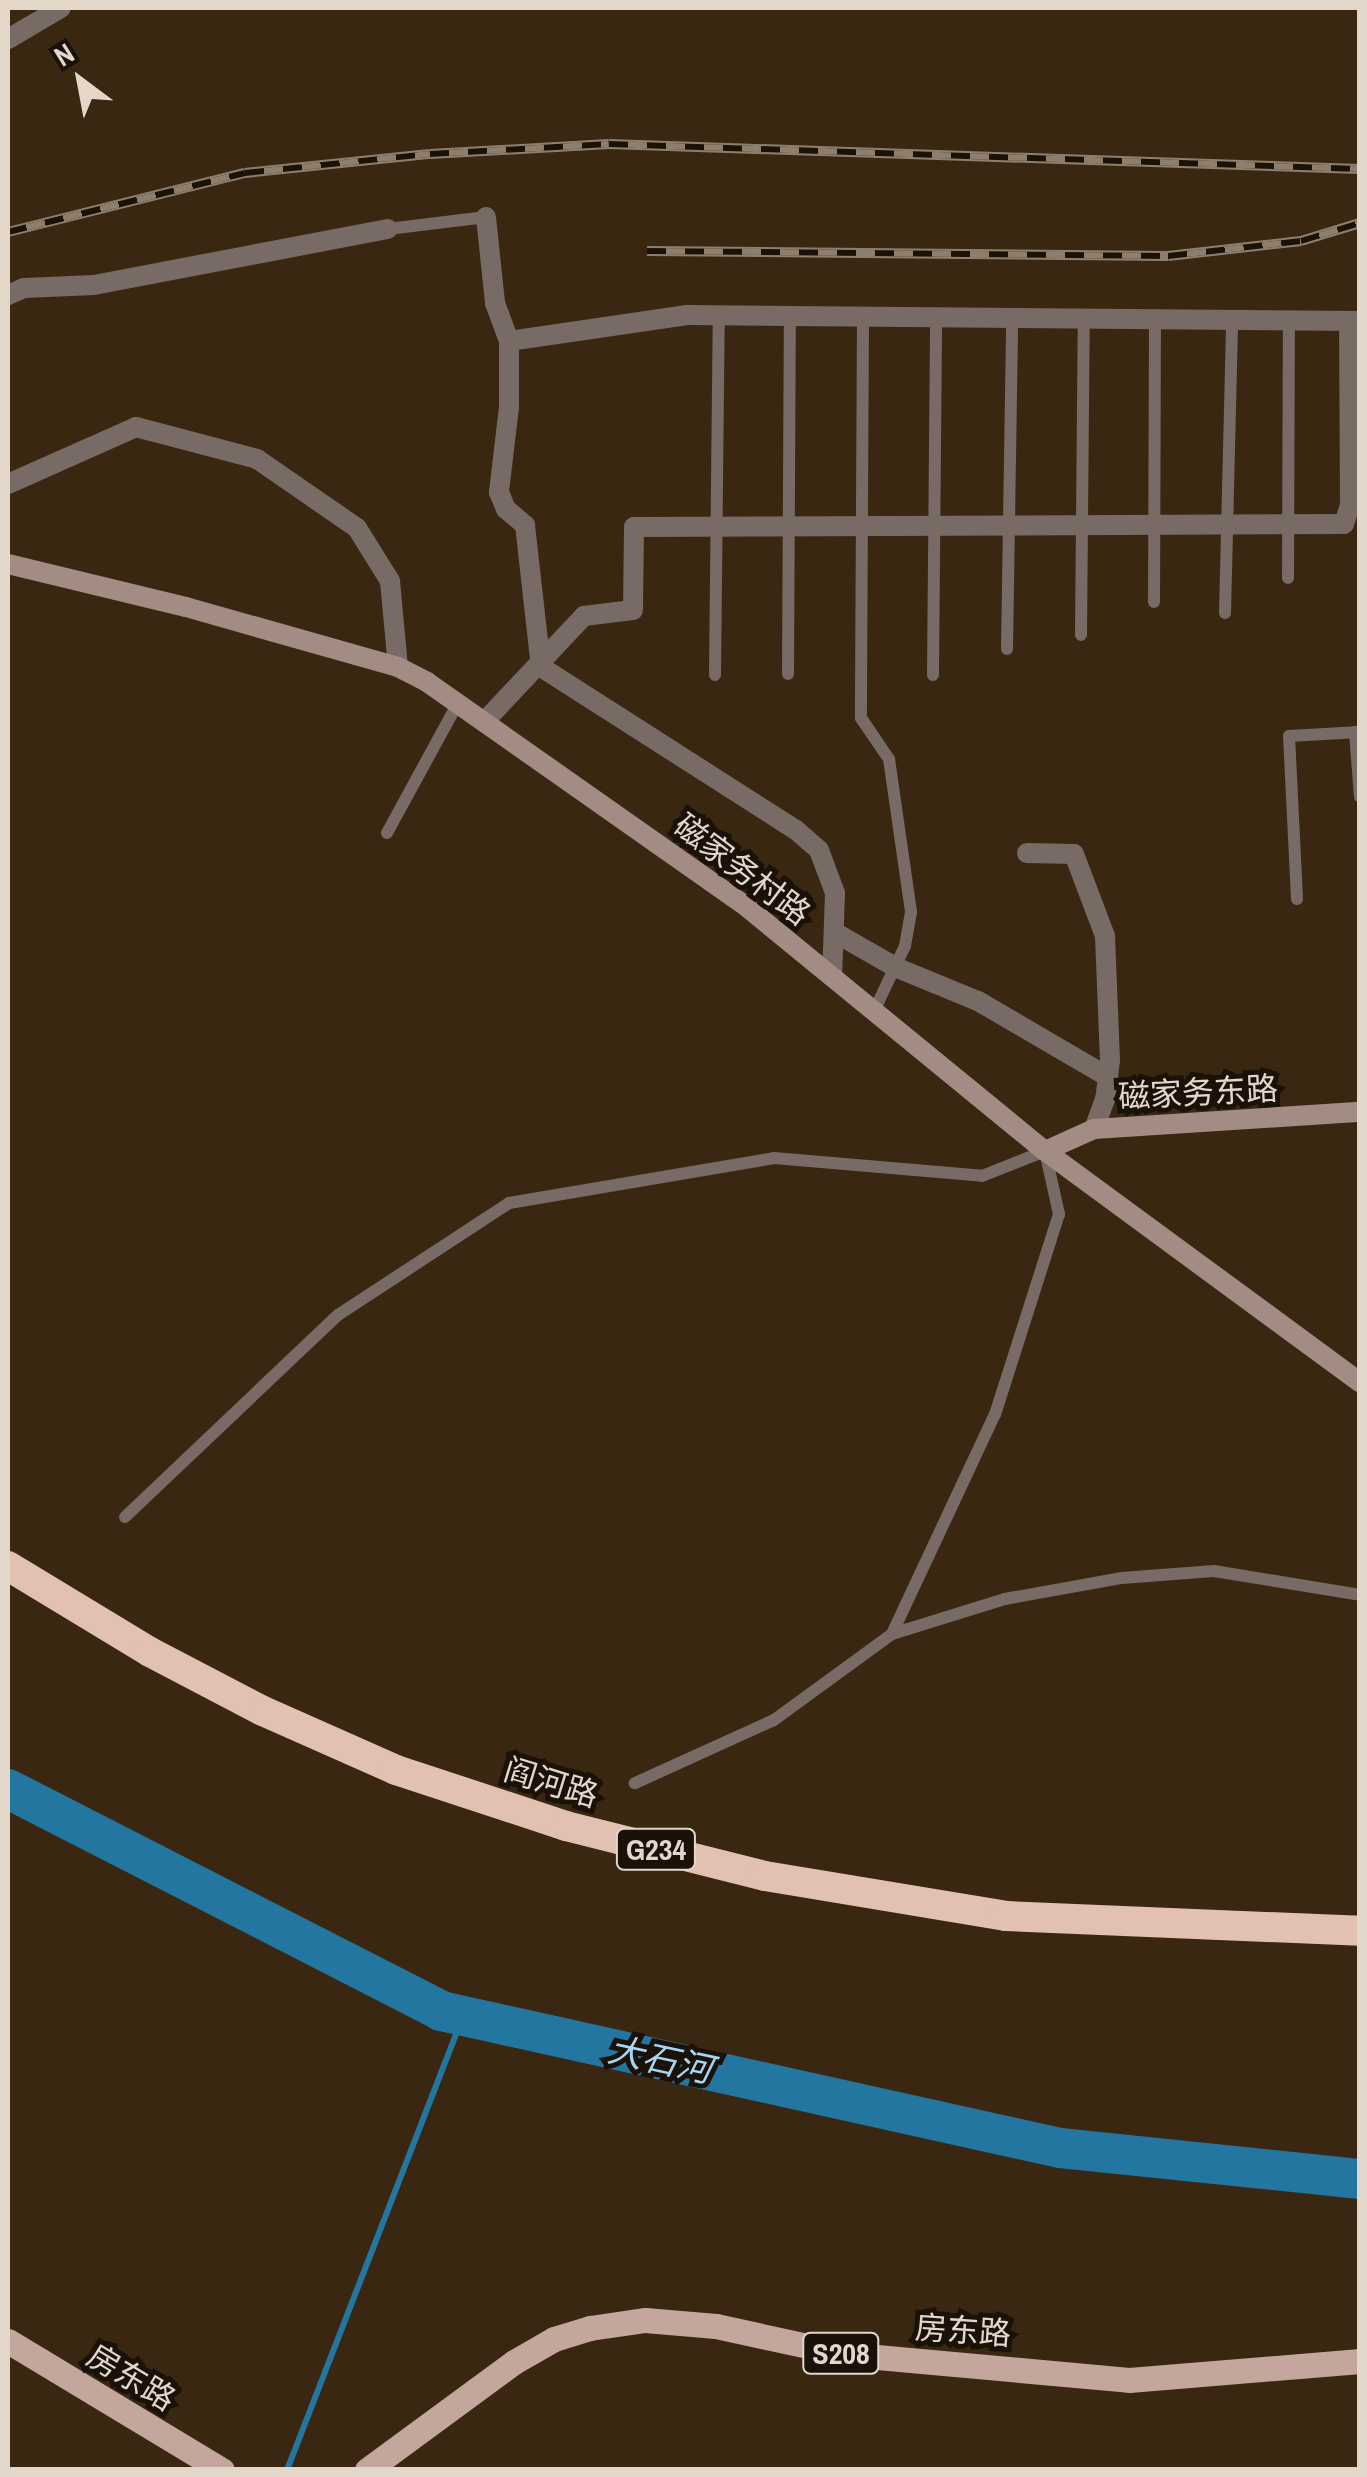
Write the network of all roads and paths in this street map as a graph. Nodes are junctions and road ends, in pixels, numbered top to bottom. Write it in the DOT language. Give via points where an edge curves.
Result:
graph roads {
  1 [pos="62,8"];
  2 [pos="8,39"];
  3 [pos="486,217"];
  4 [pos="388,228"];
  5 [pos="8,295"];
  6 [pos="719,315"];
  7 [pos="790,316"];
  8 [pos="863,316"];
  9 [pos="936,316"];
  10 [pos="1012,316"];
  11 [pos="1084,316"];
  12 [pos="1155,317"];
  13 [pos="1232,318"];
  14 [pos="1289,320"];
  15 [pos="1354,321"];
  16 [pos="509,340"];
  17 [pos="8,484"];
  18 [pos="716,527"];
  19 [pos="789,527"];
  20 [pos="862,527"];
  21 [pos="935,528"];
  22 [pos="1009,528"];
  23 [pos="1082,528"];
  24 [pos="1154,528"];
  25 [pos="1227,528"];
  26 [pos="1288,528"];
  27 [pos="8,564"];
  28 [pos="1288,578"];
  29 [pos="1154,602"];
  30 [pos="1225,613"];
  31 [pos="1081,635"];
  32 [pos="1008,649"];
  33 [pos="541,667"];
  34 [pos="398,668"];
  35 [pos="788,674"];
  36 [pos="715,675"];
  37 [pos="934,675"];
  38 [pos="458,704"];
  39 [pos="484,722"];
  40 [pos="1357,732"];
  41 [pos="1360,798"];
  42 [pos="386,833"];
  43 [pos="1027,853"];
  44 [pos="1296,899"];
  45 [pos="834,932"];
  46 [pos="895,967"];
  47 [pos="832,977"];
  48 [pos="874,1011"];
  49 [pos="1108,1076"];
  50 [pos="1360,1112"];
  51 [pos="1094,1129"];
  52 [pos="1045,1151"];
  53 [pos="1360,1382"];
  54 [pos="125,1517"];
  55 [pos="8,1566"];
  56 [pos="1360,1595"];
  57 [pos="892,1634"];
  58 [pos="635,1783"];
  59 [pos="1360,1932"];
  60 [pos="8,2341"];
  61 [pos="1360,2362"];
  62 [pos="222,2470"];
  63 [pos="367,2470"];
  1 -- 2 [label="street"];
  3 -- 4 [label="lane"];
  3 -- 16 [label="street" via="495,303"];
  4 -- 5 [label="street" via="94,285 24,288"];
  6 -- 7 [label="street"];
  6 -- 16 [label="street"];
  6 -- 18 [label="lane"];
  7 -- 8 [label="street"];
  7 -- 19 [label="lane"];
  8 -- 9 [label="street"];
  8 -- 20 [label="lane"];
  9 -- 10 [label="street"];
  9 -- 21 [label="lane"];
  10 -- 11 [label="street"];
  10 -- 22 [label="lane"];
  11 -- 12 [label="street"];
  11 -- 23 [label="lane"];
  12 -- 13 [label="street"];
  12 -- 24 [label="lane"];
  13 -- 14 [label="street"];
  13 -- 25 [label="lane"];
  14 -- 15 [label="street"];
  14 -- 26 [label="lane"];
  15 -- 26 [label="street" via="1350,506 1344,524"];
  16 -- 33 [label="street" via="499,492 506,509 526,526"];
  17 -- 34 [label="street" via="136,427 257,459 358,528 390,581"];
  18 -- 19 [label="street"];
  18 -- 33 [label="street" via="634,527 633,610 584,616"];
  18 -- 36 [label="lane"];
  19 -- 20 [label="street"];
  19 -- 35 [label="lane"];
  20 -- 21 [label="street"];
  20 -- 46 [label="lane" via="860,718 890,759 911,912"];
  21 -- 22 [label="street"];
  21 -- 37 [label="lane"];
  22 -- 23 [label="street"];
  22 -- 32 [label="lane"];
  23 -- 24 [label="street"];
  23 -- 31 [label="lane"];
  24 -- 25 [label="street"];
  24 -- 29 [label="lane"];
  25 -- 26 [label="street"];
  25 -- 30 [label="lane"];
  26 -- 28 [label="lane"];
  27 -- 34 [label="street, 磁家务村路"];
  33 -- 39 [label="street"];
  33 -- 45 [label="street" via="819,850 835,894"];
  34 -- 38 [label="street, 磁家务村路"];
  38 -- 39 [label="street, 磁家务村路"];
  38 -- 42 [label="lane"];
  39 -- 47 [label="street, 磁家务村路" via="748,908"];
  40 -- 41 [label="lane"];
  40 -- 44 [label="lane" via="1290,736"];
  43 -- 49 [label="street" via="1074,854 1105,936"];
  45 -- 46 [label="street"];
  45 -- 47 [label="street"];
  46 -- 48 [label="lane"];
  46 -- 49 [label="street" via="978,1001"];
  47 -- 48 [label="street, 磁家务村路"];
  48 -- 52 [label="street, 磁家务村路"];
  49 -- 51 [label="street"];
  50 -- 51 [label="street, 磁家务东路"];
  51 -- 52 [label="street, 磁家务东路"];
  52 -- 53 [label="street, 磁家务村路"];
  52 -- 54 [label="lane" via="982,1176 774,1158 509,1203 338,1315"];
  52 -- 57 [label="lane" via="1058,1214 1041,1270 995,1414"];
  55 -- 59 [label="highway, 阎河路 / G234" via="263,1711 396,1770 566,1826 764,1876 1006,1916"];
  56 -- 57 [label="lane" via="1214,1570 1005,1599"];
  57 -- 58 [label="lane" via="774,1720"];
  60 -- 62 [label="main road, 房东路"];
  61 -- 63 [label="main road, 房东路 / S208" via="1129,2380 844,2354 716,2326 645,2320 554,2339"];
}
